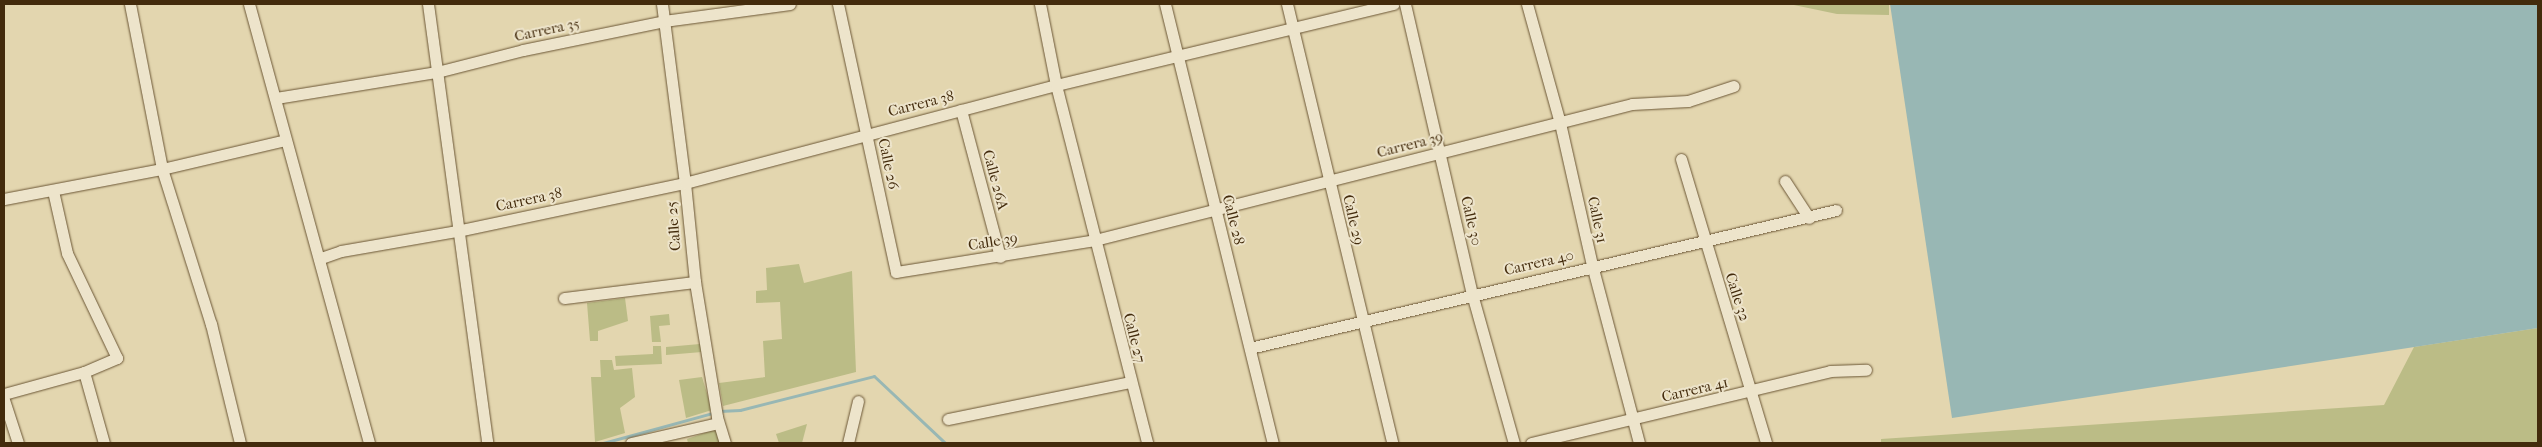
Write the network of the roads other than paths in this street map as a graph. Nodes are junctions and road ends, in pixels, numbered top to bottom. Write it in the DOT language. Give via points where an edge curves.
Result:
graph roads {
  1 [pos="130,4"];
  2 [pos="249,4"];
  3 [pos="428,4"];
  4 [pos="662,4"];
  5 [pos="790,4"];
  6 [pos="838,4"];
  7 [pos="1040,4"];
  8 [pos="1165,4"];
  9 [pos="1287,4"];
  10 [pos="1393,4"];
  11 [pos="1405,4"];
  12 [pos="1527,4"];
  13 [pos="664,21"];
  14 [pos="1293,28"];
  15 [pos="1178,57"];
  16 [pos="437,72"];
  17 [pos="1056,85"];
  18 [pos="1734,86"];
  19 [pos="276,98"];
  20 [pos="961,110"];
  21 [pos="1560,122"];
  22 [pos="866,134"];
  23 [pos="286,140"];
  24 [pos="1440,153"];
  25 [pos="1681,159"];
  26 [pos="162,169"];
  27 [pos="685,182"];
  28 [pos="1329,182"];
  29 [pos="1785,182"];
  30 [pos="54,191"];
  31 [pos="4,198"];
  32 [pos="1214,208"];
  33 [pos="1836,210"];
  34 [pos="1808,218"];
  35 [pos="457,231"];
  36 [pos="1702,239"];
  37 [pos="1095,240"];
  38 [pos="1000,256"];
  39 [pos="321,258"];
  40 [pos="1592,265"];
  41 [pos="896,272"];
  42 [pos="695,282"];
  43 [pos="1472,294"];
  44 [pos="564,298"];
  45 [pos="1360,320"];
  46 [pos="1250,348"];
  47 [pos="1866,370"];
  48 [pos="84,372"];
  49 [pos="1130,382"];
  50 [pos="1753,392"];
  51 [pos="4,394"];
  52 [pos="4,400"];
  53 [pos="858,401"];
  54 [pos="948,419"];
  55 [pos="1634,419"];
  56 [pos="718,420"];
  57 [pos="18,443"];
  58 [pos="104,443"];
  59 [pos="240,443"];
  60 [pos="369,443"];
  61 [pos="487,443"];
  62 [pos="631,443"];
  63 [pos="725,443"];
  64 [pos="848,443"];
  65 [pos="1147,443"];
  66 [pos="1273,443"];
  67 [pos="1392,443"];
  68 [pos="1514,443"];
  69 [pos="1531,443"];
  70 [pos="1639,443"];
  71 [pos="1766,443"];
  1 -- 26 [label="street"];
  2 -- 19 [label="street"];
  3 -- 16 [label="street"];
  4 -- 13 [label="street, Calle 25"];
  5 -- 13 [label="street, Carrera 35"];
  6 -- 22 [label="street, Calle 26"];
  7 -- 17 [label="street"];
  8 -- 15 [label="street, Calle 28"];
  9 -- 14 [label="street, Calle 29"];
  10 -- 14 [label="street, Carrera 38"];
  11 -- 24 [label="street, Calle 30"];
  12 -- 21 [label="street, Calle 31"];
  13 -- 16 [label="street, Carrera 35" via="523,50"];
  13 -- 27 [label="street, Calle 25"];
  14 -- 15 [label="street, Carrera 38"];
  14 -- 28 [label="street, Calle 29"];
  15 -- 17 [label="street, Carrera 38"];
  15 -- 32 [label="street, Calle 28"];
  16 -- 19 [label="street, Carrera 35"];
  16 -- 35 [label="street"];
  17 -- 20 [label="street, Carrera 38"];
  17 -- 37 [label="street"];
  18 -- 21 [label="street, Carrera 39" via="1688,100 1632,104"];
  19 -- 23 [label="street"];
  20 -- 22 [label="street, Carrera 38"];
  20 -- 38 [label="street, Calle 26A"];
  21 -- 24 [label="street, Carrera 39"];
  21 -- 40 [label="street, Calle 31"];
  22 -- 27 [label="street, Carrera 38"];
  22 -- 41 [label="street, Calle 26"];
  23 -- 26 [label="street"];
  23 -- 39 [label="street"];
  24 -- 28 [label="street, Carrera 39"];
  24 -- 43 [label="street, Calle 30"];
  25 -- 36 [label="street, Calle 32"];
  26 -- 30 [label="street"];
  26 -- 59 [label="street" via="211,324"];
  27 -- 35 [label="street, Carrera 38"];
  27 -- 42 [label="street, Calle 25"];
  28 -- 32 [label="street, Carrera 39"];
  28 -- 45 [label="street, Calle 29"];
  29 -- 34 [label="street"];
  30 -- 31 [label="street"];
  30 -- 48 [label="street" via="67,253 117,358"];
  32 -- 37 [label="street, Carrera 39"];
  32 -- 46 [label="street, Calle 28"];
  33 -- 34 [label="street, Carrera 40"];
  34 -- 36 [label="street, Carrera 40"];
  35 -- 39 [label="street, Carrera 38" via="341,251"];
  35 -- 61 [label="street"];
  36 -- 40 [label="street, Carrera 40"];
  36 -- 50 [label="street, Calle 32"];
  37 -- 38 [label="street, Calle 39"];
  37 -- 49 [label="street, Calle 27"];
  38 -- 41 [label="street, Calle 39"];
  39 -- 60 [label="street"];
  40 -- 43 [label="street, Carrera 40"];
  40 -- 55 [label="street, Calle 31"];
  42 -- 44 [label="street"];
  42 -- 56 [label="street, Calle 25"];
  43 -- 45 [label="street, Carrera 40"];
  43 -- 68 [label="street, Calle 30"];
  45 -- 46 [label="street, Carrera 40"];
  45 -- 67 [label="street, Calle 29"];
  46 -- 66 [label="street, Calle 28"];
  47 -- 50 [label="street, Carrera 41" via="1830,372"];
  48 -- 51 [label="street"];
  48 -- 58 [label="street"];
  49 -- 54 [label="street"];
  49 -- 65 [label="street, Calle 27"];
  50 -- 55 [label="street, Carrera 41"];
  50 -- 71 [label="street, Calle 32"];
  52 -- 57 [label="street"];
  53 -- 64 [label="street"];
  55 -- 69 [label="street, Carrera 41"];
  55 -- 70 [label="street, Calle 31"];
  56 -- 62 [label="street"];
  56 -- 63 [label="street, Calle 25"];
}
